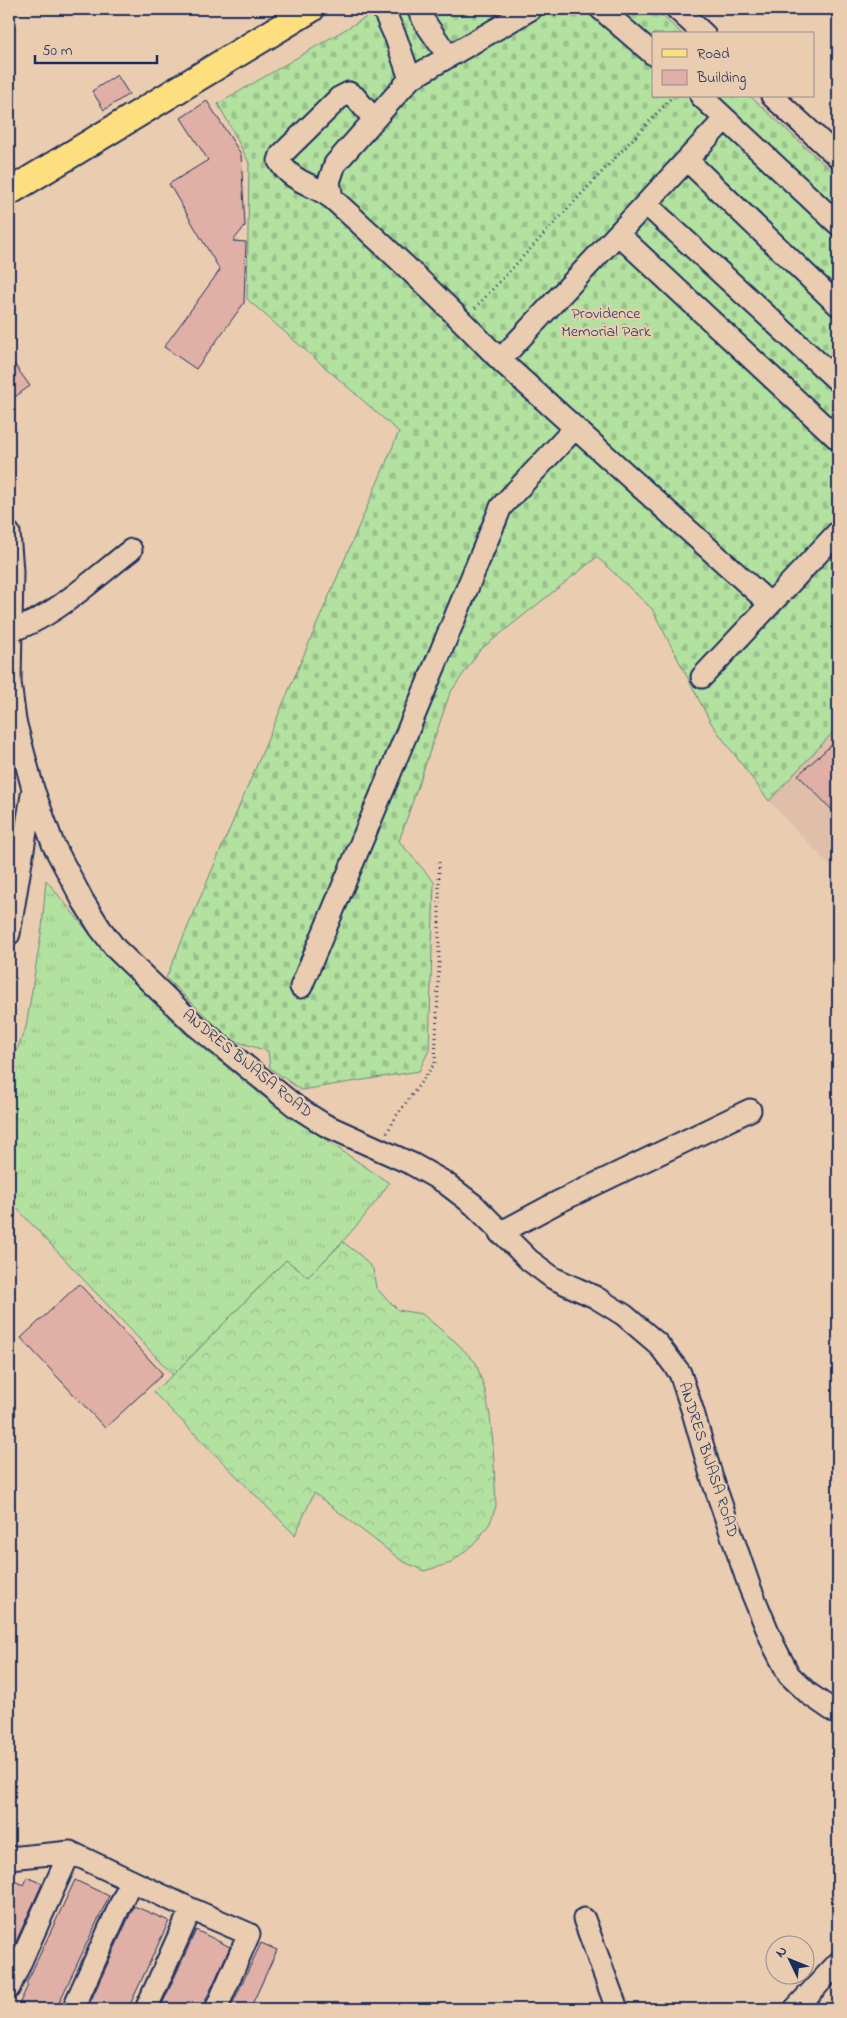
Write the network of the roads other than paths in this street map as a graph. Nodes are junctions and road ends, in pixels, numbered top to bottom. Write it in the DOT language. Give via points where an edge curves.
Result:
graph roads {
  1 [pos="311,9"];
  2 [pos="383,9"];
  3 [pos="418,9"];
  4 [pos="531,9"];
  5 [pos="601,9"];
  6 [pos="677,9"];
  7 [pos="702,32"];
  8 [pos="652,53"];
  9 [pos="448,56"];
  10 [pos="410,79"];
  11 [pos="703,98"];
  12 [pos="774,98"];
  13 [pos="374,120"];
  14 [pos="724,120"];
  15 [pos="838,157"];
  16 [pos="687,160"];
  17 [pos="9,192"];
  18 [pos="332,198"];
  19 [pos="646,204"];
  20 [pos="838,224"];
  21 [pos="618,234"];
  22 [pos="838,305"];
  23 [pos="500,360"];
  24 [pos="838,381"];
  25 [pos="575,428"];
  26 [pos="838,439"];
  27 [pos="838,532"];
  28 [pos="9,534"];
  29 [pos="131,550"];
  30 [pos="770,604"];
  31 [pos="12,630"];
  32 [pos="702,677"];
  33 [pos="33,789"];
  34 [pos="9,934"];
  35 [pos="301,987"];
  36 [pos="750,1110"];
  37 [pos="500,1233"];
  38 [pos="836,1709"];
  39 [pos="70,1852"];
  40 [pos="9,1858"];
  41 [pos="131,1881"];
  42 [pos="191,1910"];
  43 [pos="584,1919"];
  44 [pos="838,1963"];
  45 [pos="9,1988"];
  46 [pos="72,2009"];
  47 [pos="146,2009"];
  48 [pos="216,2009"];
  49 [pos="617,2009"];
  50 [pos="795,2009"];
  1 -- 17 [label="main road"];
  2 -- 10 [label="street"];
  3 -- 9 [label="street"];
  4 -- 9 [label="street"];
  5 -- 8 [label="street"];
  6 -- 7 [label="street"];
  9 -- 10 [label="street"];
  10 -- 13 [label="street"];
  11 -- 14 [label="street"];
  12 -- 15 [label="street"];
  13 -- 18 [label="street" via="335,164 329,182"];
  13 -- 18 [label="street" via="349,93 339,98 281,155 279,161 285,171"];
  14 -- 16 [label="street"];
  14 -- 20 [label="street"];
  16 -- 19 [label="street"];
  16 -- 22 [label="street"];
  18 -- 23 [label="street"];
  19 -- 21 [label="street"];
  19 -- 24 [label="street"];
  21 -- 23 [label="street"];
  21 -- 26 [label="street"];
  23 -- 25 [label="street"];
  25 -- 30 [label="street"];
  25 -- 35 [label="street" via="501,507"];
  27 -- 30 [label="street"];
  28 -- 31 [label="street, ANDRES BIJASA ROAD"];
  29 -- 31 [label="street" via="48,614 28,626"];
  30 -- 32 [label="street"];
  31 -- 33 [label="street, ANDRES BIJASA ROAD" via="10,682 15,721"];
  33 -- 34 [label="street"];
  33 -- 37 [label="street, ANDRES BIJASA ROAD" via="53,844 83,901 116,949 194,1024 295,1106 325,1125 444,1182"];
  36 -- 37 [label="street" via="567,1197"];
  37 -- 38 [label="street, ANDRES BIJASA ROAD" via="553,1278 595,1297 624,1316 658,1344 680,1373 711,1475 774,1646 789,1675 808,1694"];
  39 -- 40 [label="street"];
  39 -- 41 [label="street"];
  39 -- 45 [label="street"];
  41 -- 42 [label="street"];
  41 -- 46 [label="street"];
  42 -- 47 [label="street"];
  42 -- 48 [label="street" via="249,1934"];
  43 -- 49 [label="street"];
  44 -- 50 [label="street"];
}
